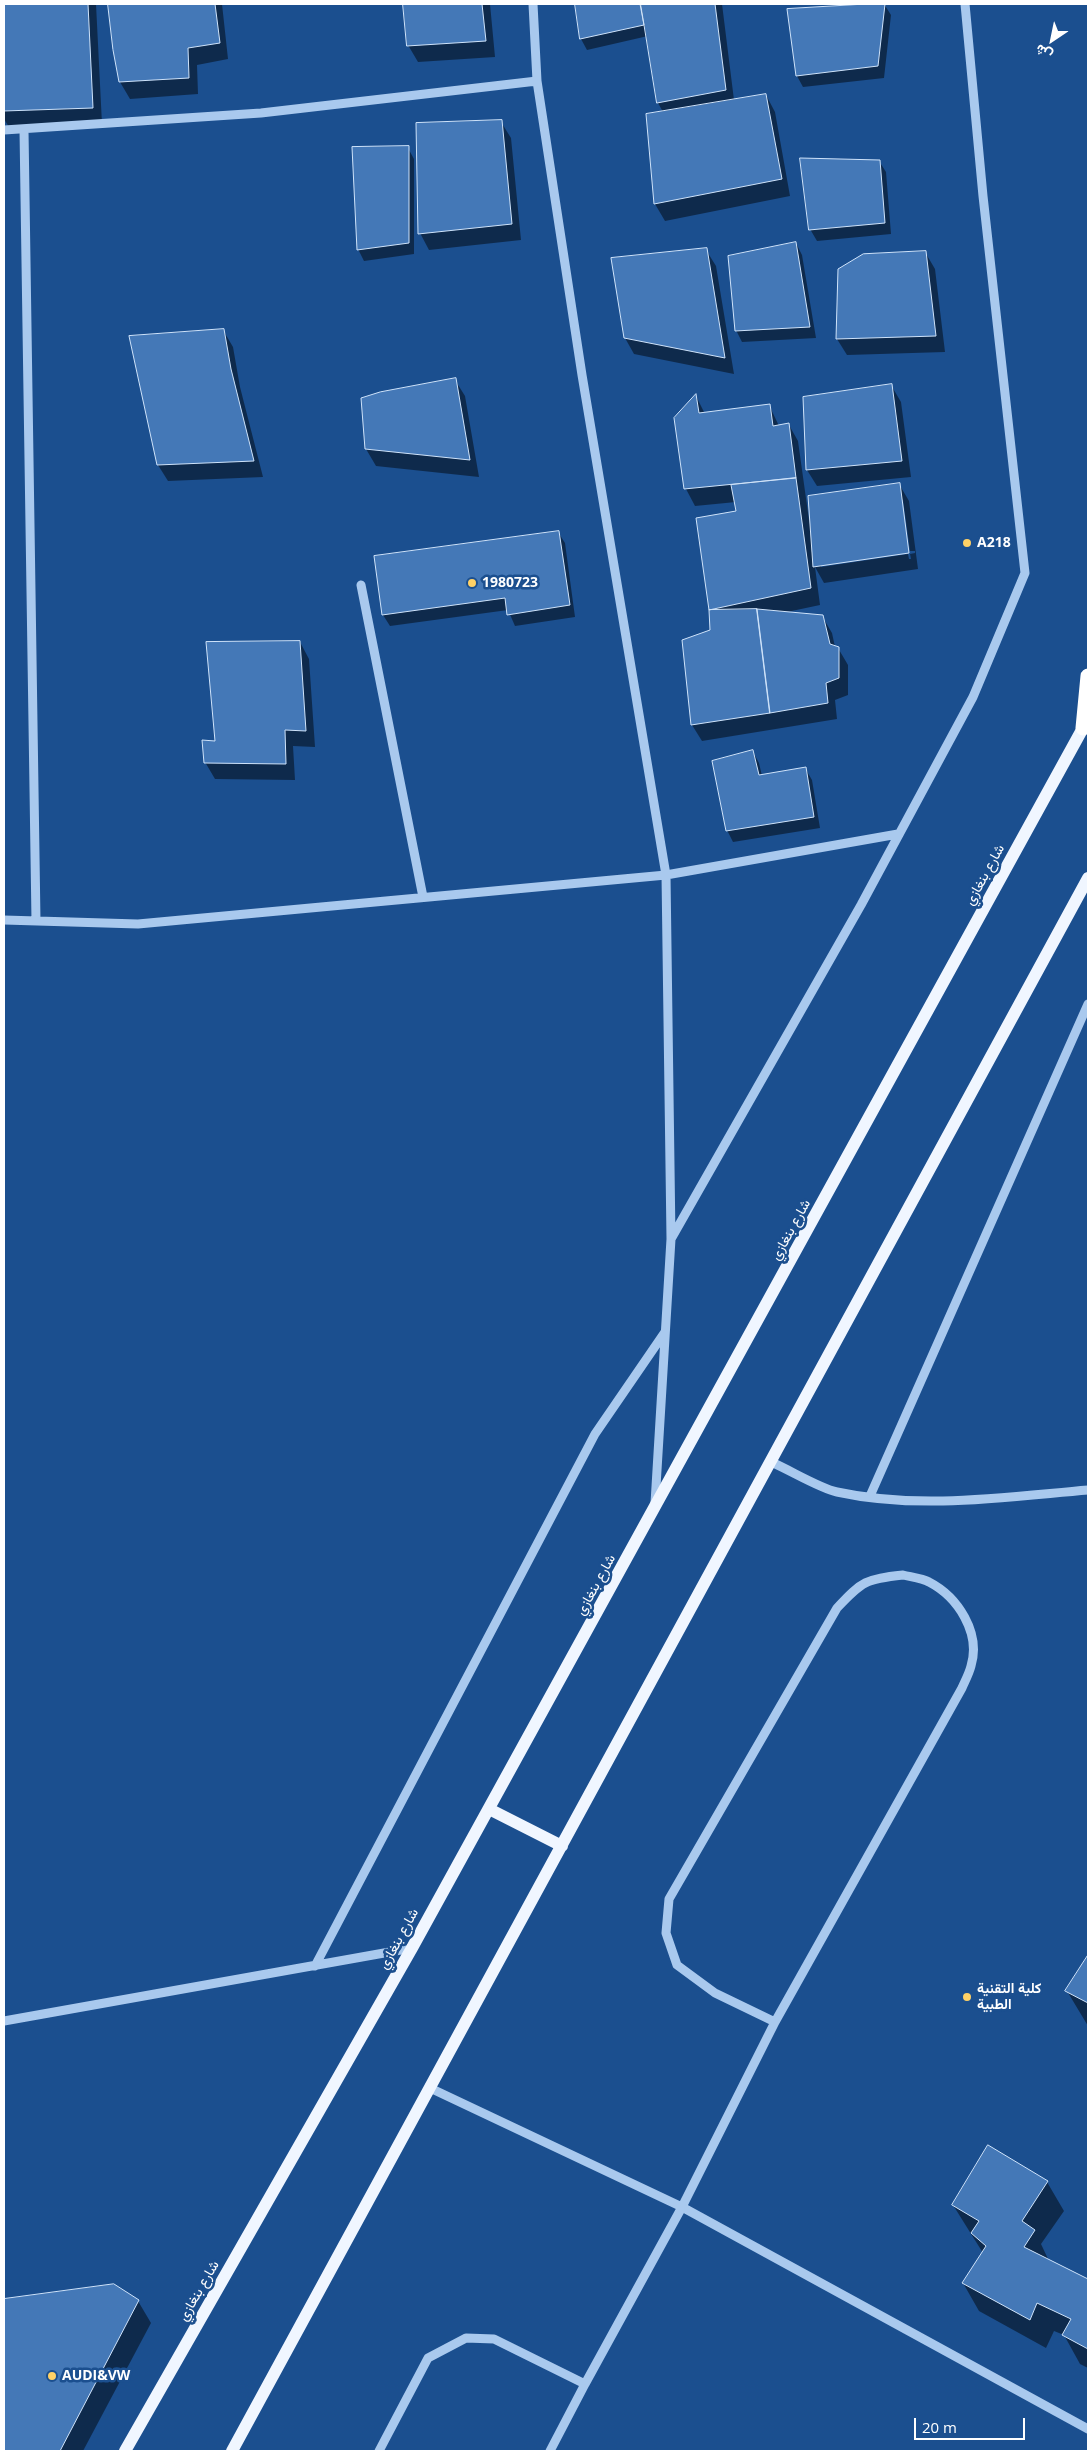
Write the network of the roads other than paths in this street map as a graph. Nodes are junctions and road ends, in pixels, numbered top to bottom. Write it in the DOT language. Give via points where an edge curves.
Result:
graph roads {
  1 [pos="533,4"];
  2 [pos="965,4"];
  3 [pos="537,81"];
  4 [pos="4,130"];
  5 [pos="24,130"];
  6 [pos="360,585"];
  7 [pos="1088,676"];
  8 [pos="1086,724"];
  9 [pos="898,834"];
  10 [pos="666,875"];
  11 [pos="1088,878"];
  12 [pos="424,897"];
  13 [pos="4,920"];
  14 [pos="36,921"];
  15 [pos="1088,1004"];
  16 [pos="671,1239"];
  17 [pos="665,1332"];
  18 [pos="771,1462"];
  19 [pos="1088,1491"];
  20 [pos="870,1496"];
  21 [pos="655,1509"];
  22 [pos="489,1809"];
  23 [pos="562,1846"];
  24 [pos="412,1948"];
  25 [pos="315,1966"];
  26 [pos="4,2021"];
  27 [pos="775,2022"];
  28 [pos="430,2088"];
  29 [pos="682,2207"];
  30 [pos="585,2384"];
  31 [pos="1088,2429"];
  32 [pos="125,2451"];
  33 [pos="232,2451"];
  34 [pos="379,2451"];
  35 [pos="550,2451"];
  1 -- 3 [label="street"];
  2 -- 9 [label="street" via="1025,573 973,698"];
  3 -- 5 [label="street" via="261,113"];
  3 -- 10 [label="street" via="582,375"];
  4 -- 5 [label="street"];
  5 -- 14 [label="street"];
  6 -- 12 [label="street"];
  7 -- 8 [label="highway"];
  8 -- 21 [label="main road, شارع بنغازي"];
  9 -- 10 [label="street"];
  9 -- 16 [label="street"];
  10 -- 12 [label="street"];
  10 -- 16 [label="street"];
  11 -- 18 [label="main road"];
  12 -- 14 [label="street" via="138,924"];
  13 -- 14 [label="street"];
  15 -- 20 [label="street"];
  16 -- 17 [label="street"];
  17 -- 21 [label="street"];
  17 -- 25 [label="street" via="595,1434"];
  18 -- 20 [label="street" via="836,1492"];
  18 -- 23 [label="main road"];
  19 -- 20 [label="street" via="938,1502"];
  21 -- 22 [label="main road, شارع بنغازي"];
  22 -- 23 [label="main road"];
  22 -- 24 [label="main road, شارع بنغازي"];
  23 -- 28 [label="main road"];
  24 -- 25 [label="street"];
  24 -- 32 [label="main road, شارع بنغازي"];
  25 -- 26 [label="street"];
  27 -- 27 [label="street" via="972,1665 972,1640 964,1615 949,1595 928,1581 903,1575 877,1578 857,1586 837,1608 669,1899 666,1933 677,1965 715,1993"];
  27 -- 29 [label="street"];
  28 -- 29 [label="street"];
  28 -- 33 [label="main road"];
  29 -- 30 [label="street"];
  29 -- 31 [label="street"];
  30 -- 34 [label="street" via="494,2339 466,2338 428,2358"];
  30 -- 35 [label="street"];
}
